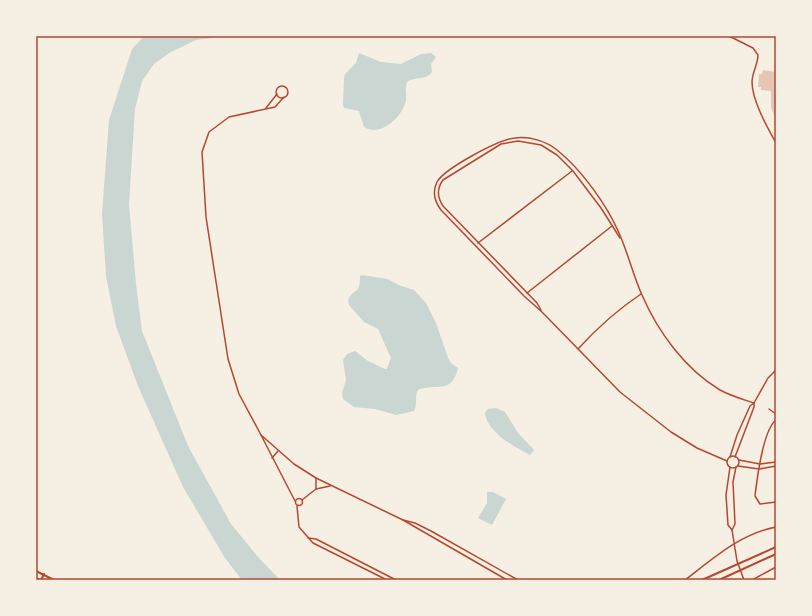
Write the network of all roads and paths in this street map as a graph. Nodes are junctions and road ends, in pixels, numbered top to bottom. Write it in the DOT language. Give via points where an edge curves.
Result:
graph roads {
  1 [pos="729,36"];
  2 [pos="277,93"];
  3 [pos="284,97"];
  4 [pos="266,108"];
  5 [pos="776,143"];
  6 [pos="573,171"];
  7 [pos="612,226"];
  8 [pos="622,240"];
  9 [pos="478,243"];
  10 [pos="527,294"];
  11 [pos="642,294"];
  12 [pos="542,312"];
  13 [pos="578,349"];
  14 [pos="776,370"];
  15 [pos="754,403"];
  16 [pos="769,409"];
  17 [pos="776,414"];
  18 [pos="776,420"];
  19 [pos="261,435"];
  20 [pos="278,451"];
  21 [pos="730,457"];
  22 [pos="735,457"];
  23 [pos="272,458"];
  24 [pos="738,460"];
  25 [pos="727,461"];
  26 [pos="776,462"];
  27 [pos="760,464"];
  28 [pos="776,466"];
  29 [pos="730,467"];
  30 [pos="737,467"];
  31 [pos="759,470"];
  32 [pos="316,478"];
  33 [pos="330,486"];
  34 [pos="316,489"];
  35 [pos="295,500"];
  36 [pos="302,500"];
  37 [pos="776,502"];
  38 [pos="298,506"];
  39 [pos="403,520"];
  40 [pos="776,527"];
  41 [pos="732,530"];
  42 [pos="308,538"];
  43 [pos="734,544"];
  44 [pos="776,547"];
  45 [pos="776,554"];
  46 [pos="776,567"];
  47 [pos="36,571"];
  48 [pos="44,574"];
  49 [pos="36,578"];
  50 [pos="40,580"];
  51 [pos="54,580"];
  52 [pos="387,580"];
  53 [pos="396,580"];
  54 [pos="507,580"];
  55 [pos="518,580"];
  56 [pos="685,580"];
  57 [pos="702,580"];
  58 [pos="719,580"];
  59 [pos="744,580"];
  60 [pos="752,580"];
  1 -- 5 [label="street" via="753,48 758,55 752,87 765,123"];
  2 -- 3 [label="street"];
  2 -- 3 [label="street" via="280,86 285,87 288,91"];
  2 -- 4 [label="street"];
  3 -- 4 [label="street" via="275,107"];
  4 -- 19 [label="street" via="229,117 220,123 209,132 202,152 206,217 228,359 239,394"];
  6 -- 7 [label="street"];
  6 -- 9 [label="street"];
  6 -- 9 [label="street" via="560,157 546,148 518,141 495,147 446,177 439,188 441,203"];
  7 -- 8 [label="street"];
  7 -- 10 [label="street"];
  8 -- 11 [label="street"];
  8 -- 12 [label="street" via="607,211 584,179 562,155 545,143 520,137 505,139 444,174 437,181 435,189 435,200 439,207"];
  9 -- 10 [label="street"];
  10 -- 12 [label="street"];
  11 -- 13 [label="street" via="607,318"];
  11 -- 15 [label="street" via="664,335 692,368 719,389"];
  12 -- 13 [label="street"];
  13 -- 25 [label="street" via="620,392 647,414 696,448"];
  14 -- 15 [label="street" via="768,378"];
  15 -- 21 [label="street" via="750,406 737,435"];
  15 -- 22 [label="street"];
  16 -- 17 [label="street"];
  18 -- 27 [label="street" via="764,446"];
  19 -- 20 [label="street"];
  19 -- 23 [label="street"];
  20 -- 23 [label="street"];
  20 -- 32 [label="street"];
  21 -- 22 [label="street"];
  21 -- 25 [label="street"];
  22 -- 24 [label="street"];
  23 -- 35 [label="street"];
  24 -- 27 [label="street"];
  24 -- 30 [label="street"];
  25 -- 29 [label="street"];
  26 -- 27 [label="street"];
  27 -- 31 [label="street"];
  28 -- 31 [label="street"];
  29 -- 30 [label="street"];
  29 -- 41 [label="street" via="726,512 728,525"];
  30 -- 31 [label="street"];
  30 -- 41 [label="street" via="733,482 735,524"];
  31 -- 37 [label="street" via="755,500 760,504"];
  32 -- 33 [label="street"];
  32 -- 34 [label="street"];
  33 -- 34 [label="street"];
  33 -- 39 [label="street"];
  34 -- 36 [label="street"];
  35 -- 36 [label="street"];
  35 -- 38 [label="street"];
  36 -- 38 [label="street" via="302,504"];
  38 -- 42 [label="street" via="299,527"];
  39 -- 54 [label="street"];
  39 -- 55 [label="street" via="431,531"];
  40 -- 43 [label="street" via="758,530"];
  41 -- 43 [label="street"];
  42 -- 52 [label="street" via="313,543"];
  42 -- 53 [label="street" via="316,539"];
  43 -- 56 [label="street"];
  43 -- 59 [label="street"];
  44 -- 57 [label="main road"];
  45 -- 58 [label="main road"];
  46 -- 60 [label="street"];
  47 -- 48 [label="main road"];
  48 -- 50 [label="main road"];
  48 -- 51 [label="main road"];
  49 -- 50 [label="main road"];
}
